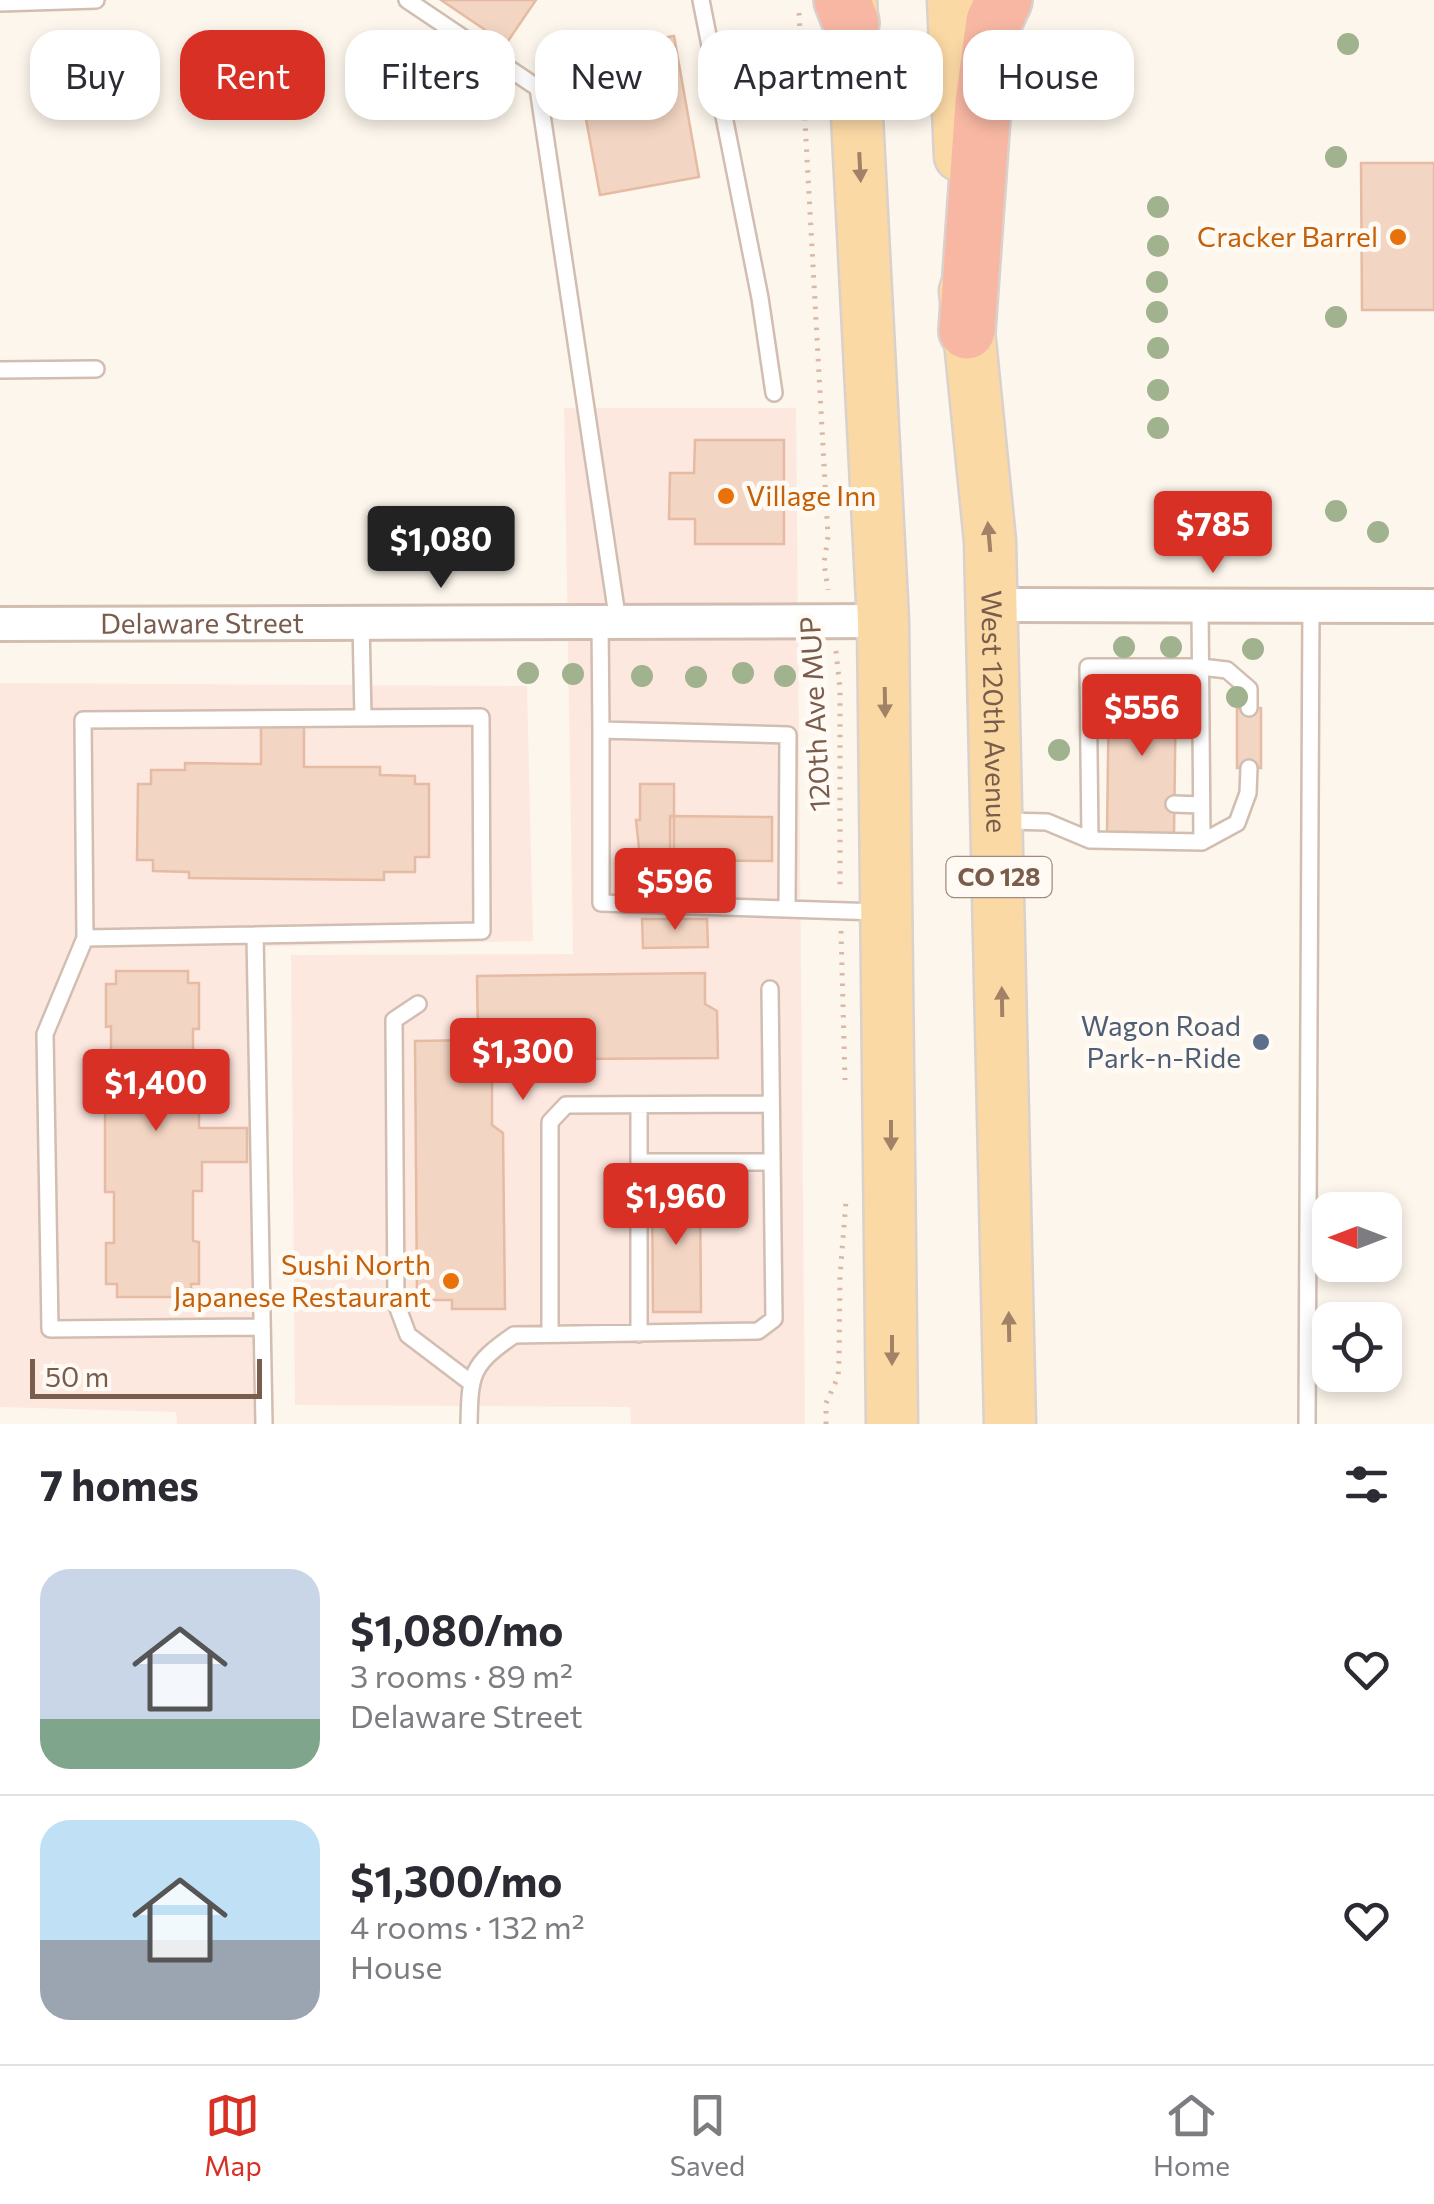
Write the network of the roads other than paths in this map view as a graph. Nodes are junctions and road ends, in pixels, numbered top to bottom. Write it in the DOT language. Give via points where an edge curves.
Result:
graph roads {
  1 [pos="96,0"];
  2 [pos="407,0"];
  3 [pos="701,0"];
  4 [pos="954,0"];
  5 [pos="1004,0"];
  6 [pos="3,5"];
  7 [pos="848,8"];
  8 [pos="966,331"];
  9 [pos="96,369"];
  10 [pos="0,370"];
  11 [pos="774,393"];
  12 [pos="992,606"];
  13 [pos="1311,606"];
  14 [pos="1434,606"];
  15 [pos="1200,607"];
  16 [pos="883,621"];
  17 [pos="361,622"];
  18 [pos="609,622"];
  19 [pos="0,624"];
  20 [pos="1201,666"];
  21 [pos="1249,708"];
  22 [pos="1109,715"];
  23 [pos="1089,716"];
  24 [pos="1175,716"];
  25 [pos="1202,716"];
  26 [pos="363,718"];
  27 [pos="601,730"];
  28 [pos="1249,768"];
  29 [pos="1090,802"];
  30 [pos="1108,802"];
  31 [pos="1174,804"];
  32 [pos="1202,804"];
  33 [pos="998,821"];
  34 [pos="1090,840"];
  35 [pos="1202,842"];
  36 [pos="787,909"];
  37 [pos="864,912"];
  38 [pos="255,935"];
  39 [pos="86,938"];
  40 [pos="770,989"];
  41 [pos="418,1004"];
  42 [pos="639,1104"];
  43 [pos="771,1104"];
  44 [pos="639,1162"];
  45 [pos="772,1162"];
  46 [pos="262,1327"];
  47 [pos="550,1334"];
  48 [pos="639,1334"];
  49 [pos="470,1382"];
  50 [pos="264,1424"];
  51 [pos="469,1424"];
  52 [pos="892,1424"];
  53 [pos="1010,1424"];
  54 [pos="1307,1424"];
  1 -- 6 [label="lane"];
  2 -- 18 [label="lane" via="538,88"];
  3 -- 11 [label="lane"];
  4 -- 8 [label="main road, West 120th Avenue / CO 128"];
  5 -- 8 [label="highway" via="994,21 983,103"];
  7 -- 16 [label="main road, one-way"];
  12 -- 8 [label="main road, West 120th Avenue / CO 128, one-way"];
  9 -- 10 [label="lane"];
  12 -- 15 [label="street"];
  12 -- 33 [label="main road, West 120th Avenue / CO 128"];
  13 -- 14 [label="street"];
  13 -- 15 [label="street"];
  13 -- 54 [label="lane"];
  15 -- 20 [label="lane"];
  16 -- 18 [label="street, Delaware Street"];
  16 -- 37 [label="main road, one-way"];
  17 -- 18 [label="street, Delaware Street"];
  17 -- 19 [label="street, Delaware Street"];
  17 -- 26 [label="lane"];
  18 -- 27 [label="lane"];
  20 -- 21 [label="lane" via="1227,670 1249,689"];
  20 -- 23 [label="lane" via="1088,667"];
  20 -- 25 [label="lane"];
  22 -- 23 [label="lane"];
  23 -- 29 [label="lane"];
  24 -- 25 [label="lane"];
  25 -- 32 [label="lane"];
  26 -- 38 [label="lane" via="481,717 482,931"];
  26 -- 39 [label="lane" via="84,720"];
  27 -- 36 [label="lane" via="601,903"];
  27 -- 36 [label="lane" via="788,735"];
  28 -- 35 [label="lane" via="1237,823"];
  29 -- 30 [label="lane"];
  29 -- 34 [label="lane"];
  31 -- 32 [label="lane"];
  32 -- 35 [label="lane"];
  33 -- 34 [label="lane" via="1048,822"];
  53 -- 33 [label="main road, West 120th Avenue / CO 128, one-way"];
  34 -- 35 [label="lane"];
  36 -- 37 [label="lane"];
  37 -- 52 [label="main road, one-way"];
  38 -- 39 [label="lane"];
  38 -- 46 [label="lane"];
  39 -- 46 [label="lane" via="45,1034 50,1329"];
  40 -- 43 [label="lane"];
  41 -- 49 [label="lane" via="394,1020 396,1303 408,1335"];
  42 -- 43 [label="lane"];
  42 -- 44 [label="lane"];
  42 -- 47 [label="lane" via="566,1105 550,1122"];
  43 -- 45 [label="lane"];
  44 -- 45 [label="lane"];
  44 -- 48 [label="lane"];
  45 -- 48 [label="lane" via="774,1319 758,1331"];
  46 -- 50 [label="lane"];
  47 -- 48 [label="lane"];
  47 -- 49 [label="lane" via="514,1335 488,1353"];
  49 -- 51 [label="lane"];
}
